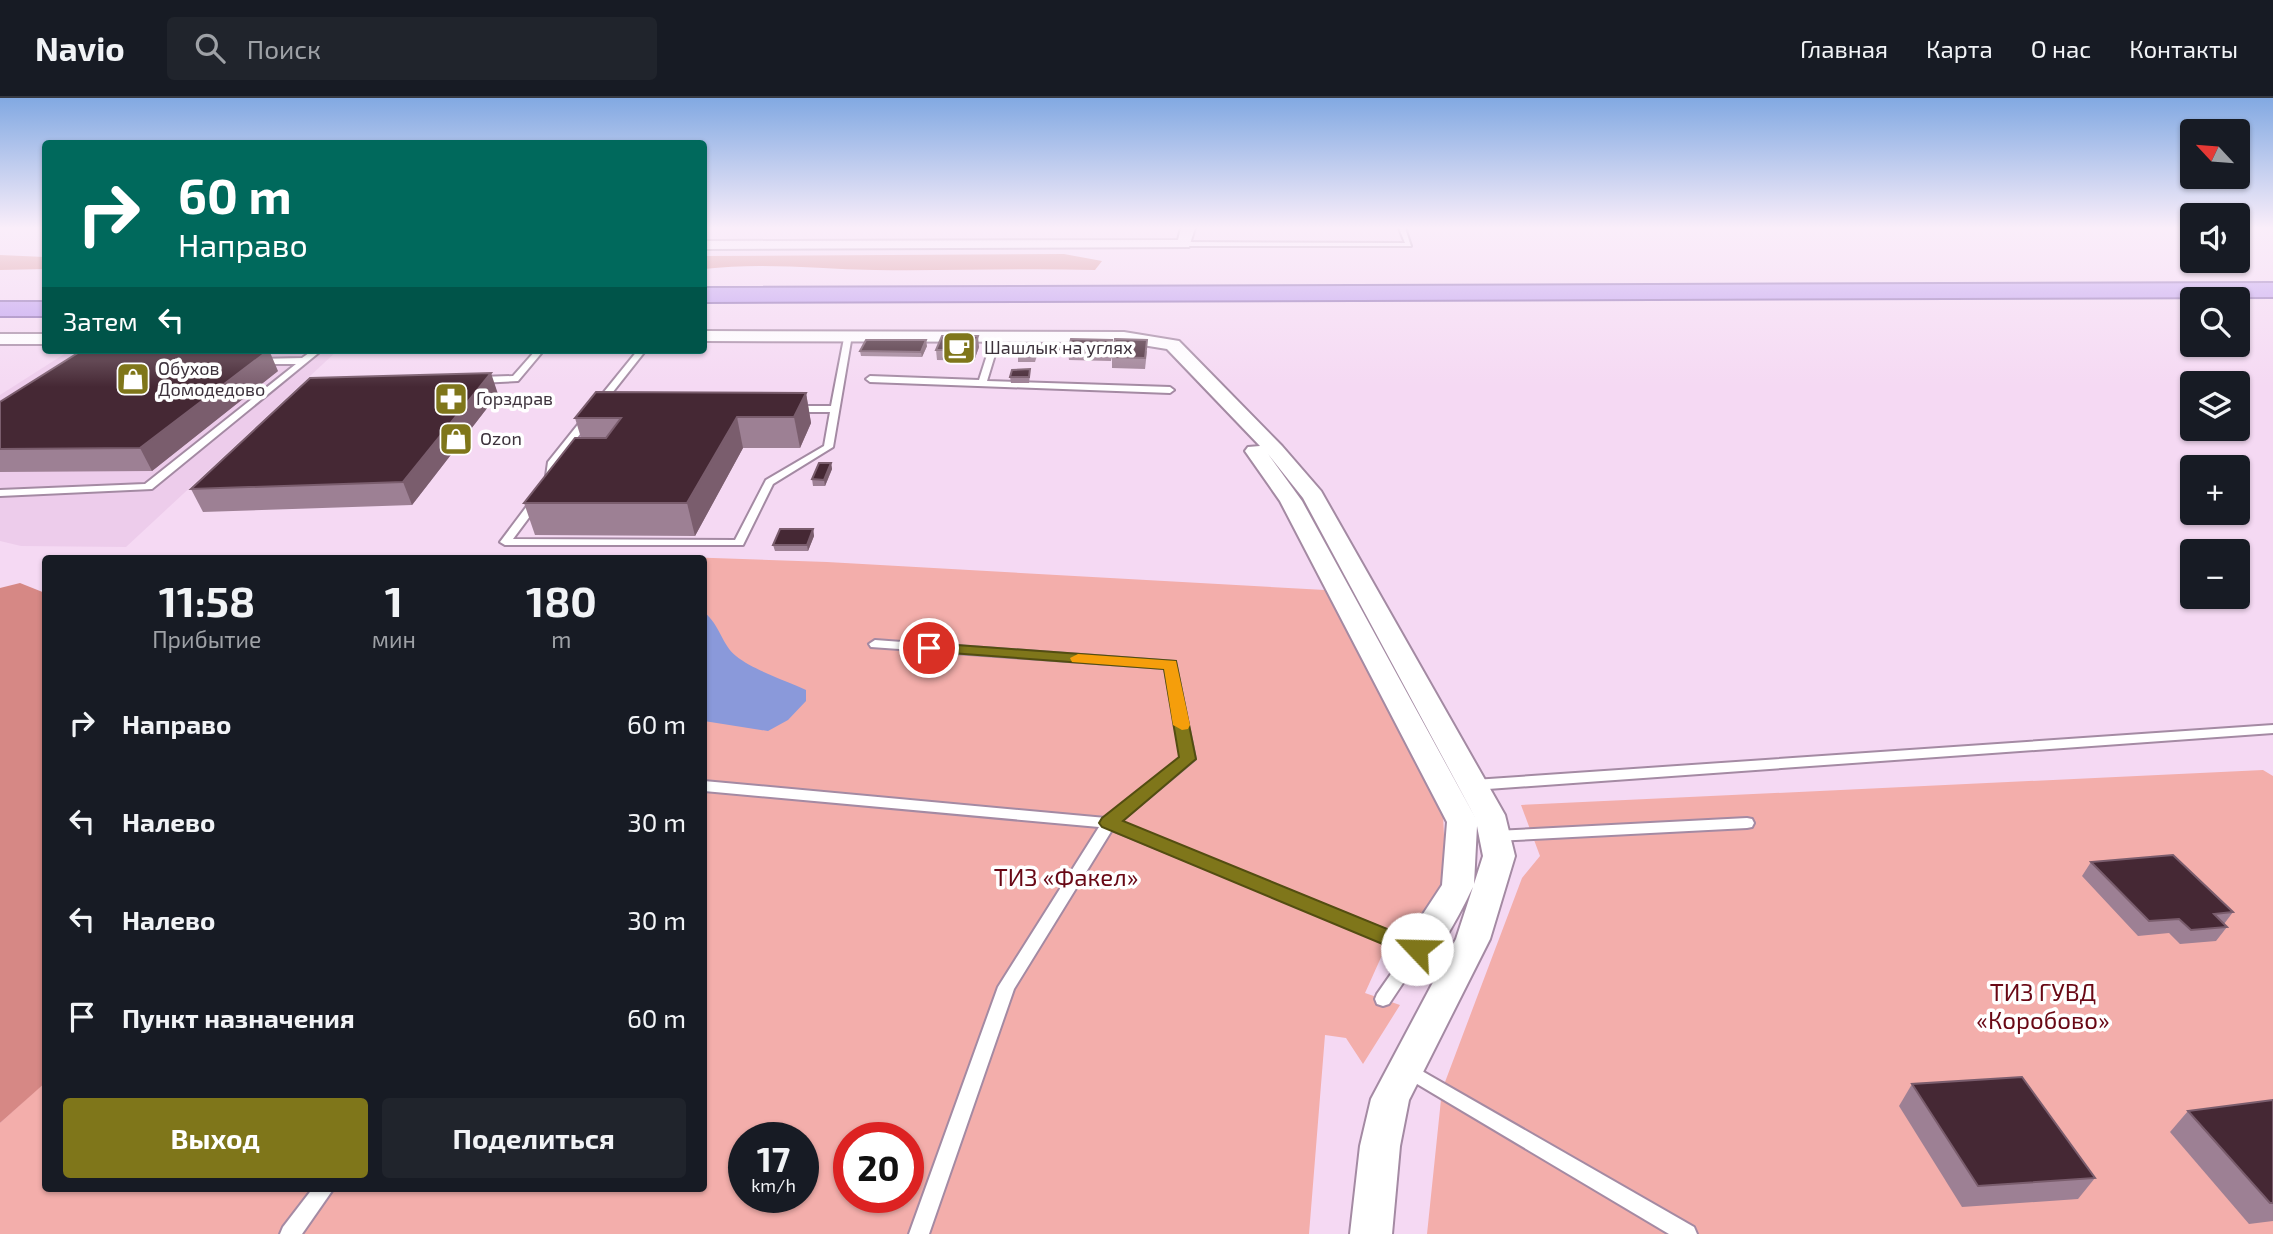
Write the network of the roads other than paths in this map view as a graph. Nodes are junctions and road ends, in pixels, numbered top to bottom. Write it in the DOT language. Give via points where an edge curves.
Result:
graph roads {
  1 [pos="2273,290"];
  2 [pos="707,295"];
  3 [pos="42,296"];
  4 [pos="0,297"];
  5 [pos="2180,302"];
  6 [pos="2250,302"];
  7 [pos="2273,302"];
  8 [pos="707,307"];
  9 [pos="0,309"];
  10 [pos="42,309"];
  11 [pos="848,335"];
  12 [pos="998,335"];
  13 [pos="707,336"];
  14 [pos="0,339"];
  15 [pos="42,339"];
  16 [pos="1148,339"];
  17 [pos="312,354"];
  18 [pos="537,354"];
  19 [pos="639,354"];
  20 [pos="304,361"];
  21 [pos="248,362"];
  22 [pos="870,379"];
  23 [pos="474,381"];
  24 [pos="982,383"];
  25 [pos="1170,390"];
  26 [pos="785,409"];
  27 [pos="835,409"];
  28 [pos="0,493"];
  29 [pos="875,644"];
  30 [pos="2273,729"];
  31 [pos="1473,785"];
  32 [pos="707,786"];
  33 [pos="1109,823"];
  34 [pos="1747,823"];
  35 [pos="1495,836"];
  36 [pos="1417,949"];
  37 [pos="1383,999"];
  38 [pos="1405,1069"];
  39 [pos="322,1192"];
  40 [pos="290,1234"];
  41 [pos="919,1234"];
  42 [pos="1371,1234"];
  43 [pos="1687,1234"];
  1 -- 2 [label="highway"];
  3 -- 4 [label="highway"];
  5 -- 8 [label="highway"];
  6 -- 7 [label="highway"];
  9 -- 10 [label="highway"];
  11 -- 12 [label="street"];
  11 -- 13 [label="street"];
  11 -- 27 [label="lane"];
  12 -- 16 [label="street"];
  12 -- 24 [label="lane"];
  14 -- 15 [label="street"];
  16 -- 31 [label="street" via="1173,345 1313,496"];
  16 -- 36 [label="street" via="1256,452 1292,501 1462,822 1458,885"];
  17 -- 20 [label="lane"];
  18 -- 23 [label="lane" via="515,379"];
  19 -- 27 [label="lane" via="553,462 550,483 505,542 739,543 769,482 828,447"];
  20 -- 21 [label="lane"];
  20 -- 28 [label="lane" via="148,487"];
  22 -- 24 [label="lane"];
  24 -- 25 [label="lane"];
  26 -- 27 [label="lane"];
  29 -- 33 [label="lane" via="1171,665 1188,759"];
  30 -- 31 [label="lane"];
  31 -- 35 [label="street" via="1490,815"];
  32 -- 33 [label="lane"];
  33 -- 36 [label="lane"];
  33 -- 41 [label="lane" via="1006,987"];
  34 -- 35 [label="lane"];
  35 -- 38 [label="street" via="1499,856 1473,939"];
  36 -- 37 [label="lane"];
  38 -- 42 [label="street" via="1390,1100 1380,1146"];
  38 -- 43 [label="lane"];
  39 -- 40 [label="lane"];
}
